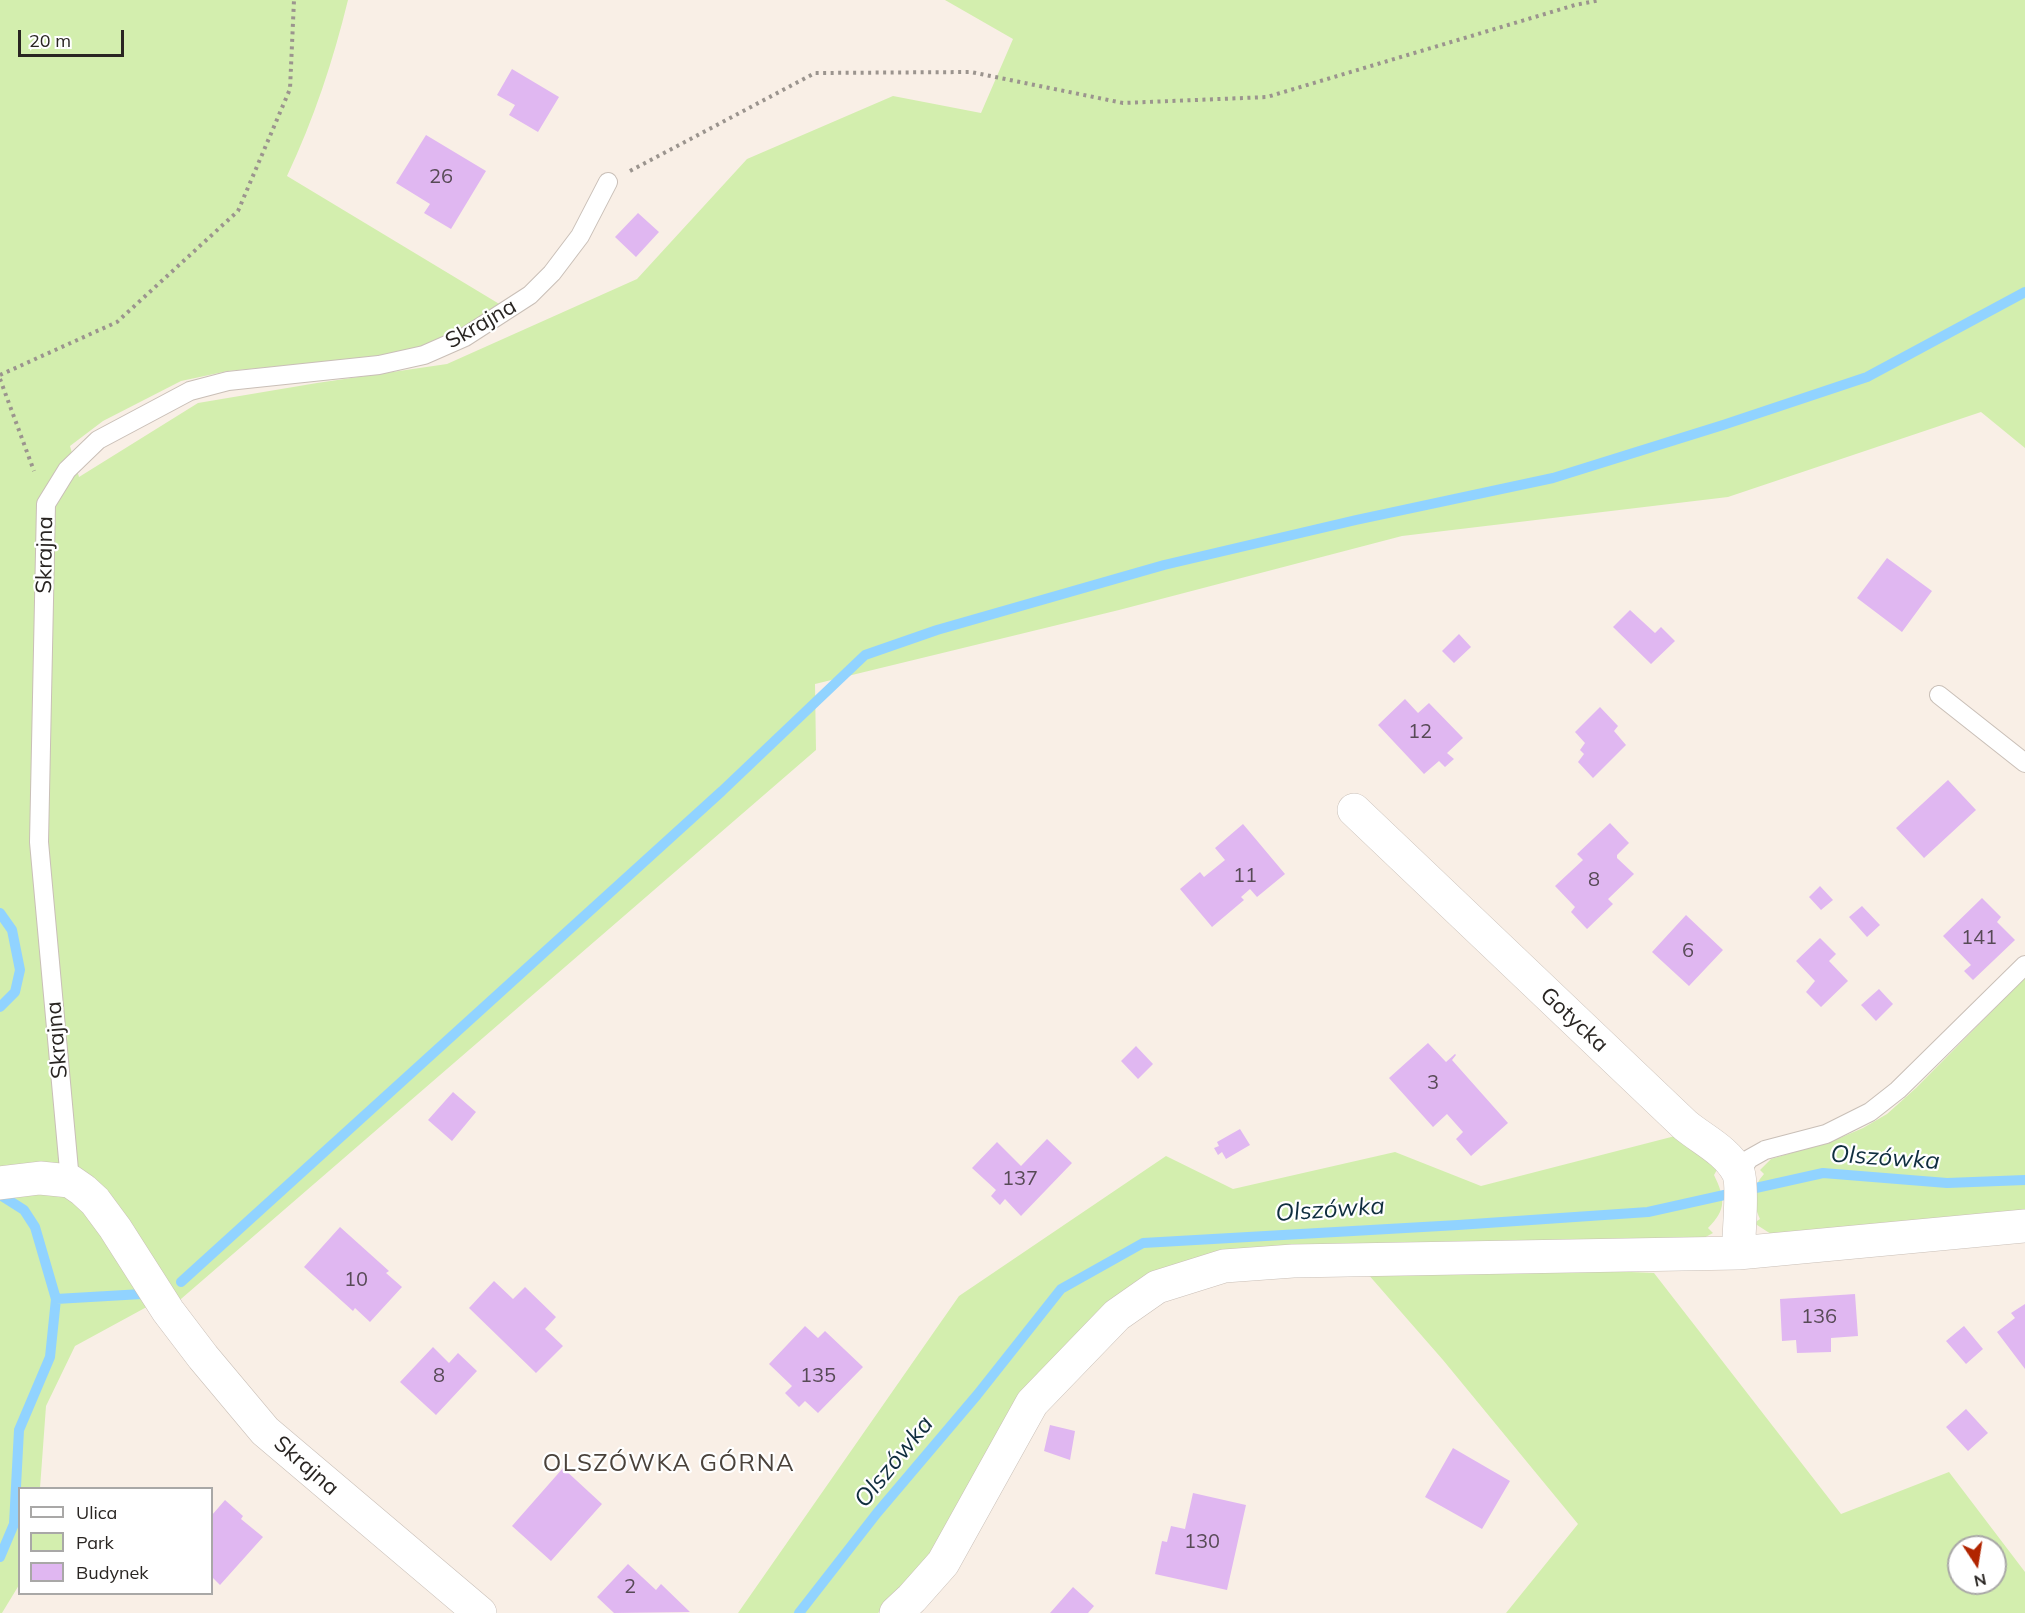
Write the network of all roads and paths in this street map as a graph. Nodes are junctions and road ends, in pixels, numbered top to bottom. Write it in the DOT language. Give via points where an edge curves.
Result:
graph roads {
  1 [pos="294,0"];
  2 [pos="1600,0"];
  3 [pos="609,182"];
  4 [pos="0,377"];
  5 [pos="46,504"];
  6 [pos="1940,695"];
  7 [pos="2025,763"];
  8 [pos="1354,810"];
  9 [pos="2025,965"];
  10 [pos="1739,1174"];
  11 [pos="70,1181"];
  12 [pos="0,1183"];
  13 [pos="2025,1226"];
  14 [pos="1738,1239"];
  15 [pos="480,1613"];
  16 [pos="896,1613"];
  1 -- 4 [label="path" via="290,89 238,211 117,322"];
  2 -- 3 [label="path" via="1267,97 1123,103 971,72 815,73"];
  3 -- 5 [label="lane, Skrajna" via="580,236 552,273 530,295 465,337 424,355 379,365 228,381 190,391 98,440 67,470"];
  4 -- 5 [label="path"];
  5 -- 11 [label="lane, Skrajna" via="39,842"];
  6 -- 7 [label="lane"];
  8 -- 10 [label="street, Gotycka" via="1685,1125 1725,1156"];
  9 -- 10 [label="lane" via="1898,1090 1870,1112 1826,1134 1765,1150 1749,1159"];
  10 -- 14 [label="street"];
  11 -- 12 [label="street" via="40,1178"];
  11 -- 15 [label="street, Skrajna" via="95,1201 168,1311 265,1431"];
  13 -- 14 [label="street"];
  14 -- 16 [label="street" via="1293,1260 1224,1266 1157,1287 1117,1315 1032,1403 943,1563"];
}
